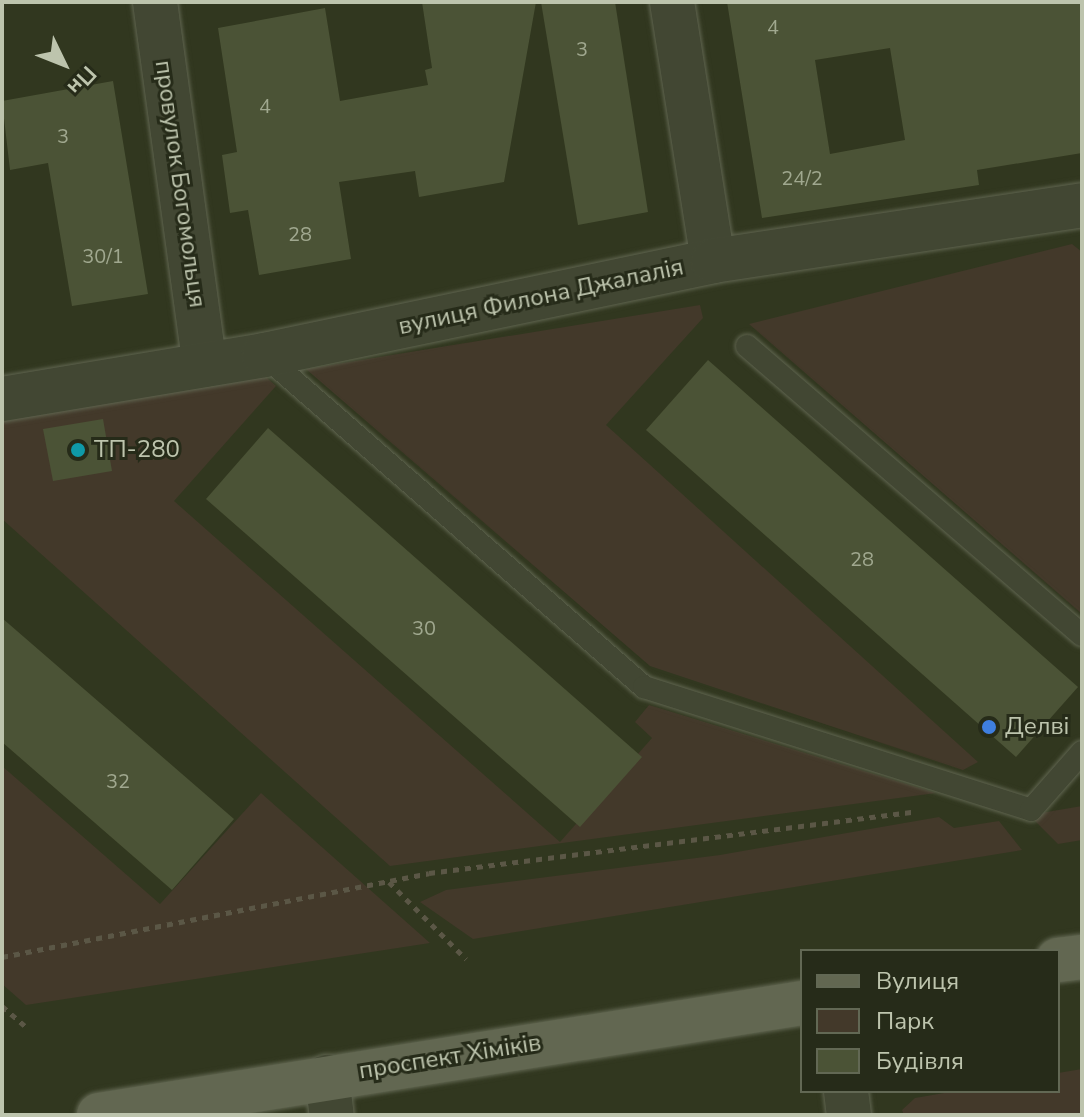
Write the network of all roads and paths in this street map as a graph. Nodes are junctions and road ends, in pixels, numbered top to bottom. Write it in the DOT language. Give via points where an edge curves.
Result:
graph roads {
  1 [pos="155,2"];
  2 [pos="672,2"];
  3 [pos="1082,205"];
  4 [pos="713,261"];
  5 [pos="747,346"];
  6 [pos="264,355"];
  7 [pos="205,365"];
  8 [pos="2,399"];
  9 [pos="1082,635"];
  10 [pos="1082,752"];
  11 [pos="986,796"];
  12 [pos="389,882"];
  13 [pos="2,957"];
  14 [pos="1082,957"];
  15 [pos="466,959"];
  16 [pos="1060,960"];
  17 [pos="800,1003"];
  18 [pos="2,1006"];
  19 [pos="25,1026"];
  20 [pos="846,1093"];
  21 [pos="329,1096"];
  22 [pos="99,1115"];
  23 [pos="849,1115"];
  1 -- 7 [label="street, провулок Богомольця"];
  2 -- 4 [label="street"];
  3 -- 4 [label="street, вулиця Филона Джалалія"];
  4 -- 6 [label="street, вулиця Филона Джалалія"];
  5 -- 9 [label="lane"];
  6 -- 7 [label="street, вулиця Филона Джалалія"];
  6 -- 11 [label="lane" via="644,687"];
  7 -- 8 [label="street, вулиця Филона Джалалія"];
  10 -- 11 [label="lane" via="1031,810"];
  11 -- 12 [label="path" via="953,806"];
  12 -- 13 [label="path"];
  12 -- 15 [label="path"];
  14 -- 16 [label="main road"];
  17 -- 21 [label="main road, проспект Хіміків"];
  18 -- 19 [label="path"];
  20 -- 23 [label="street"];
  21 -- 22 [label="main road, проспект Хіміків"];
}
